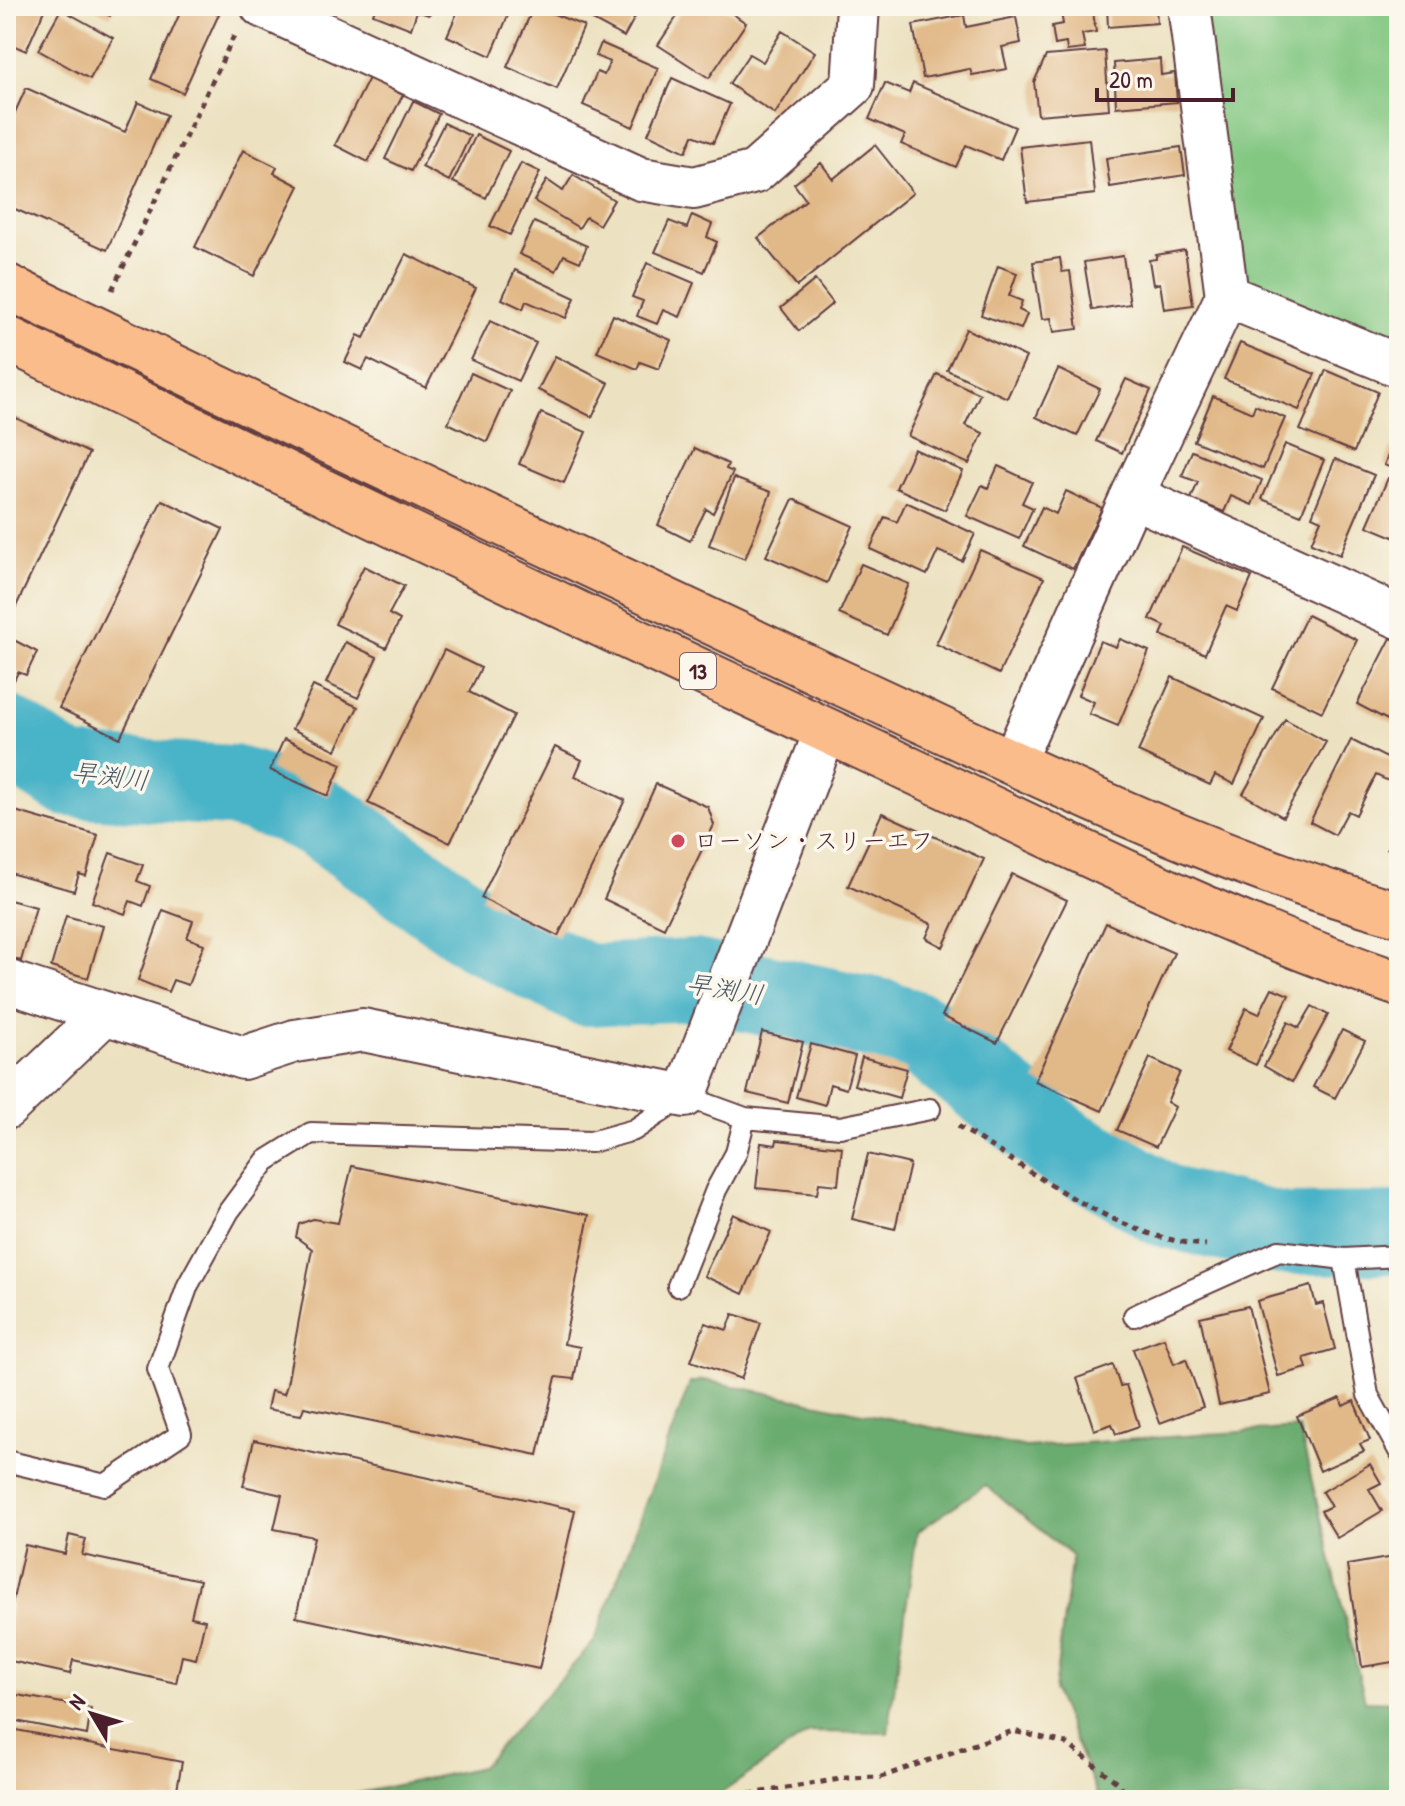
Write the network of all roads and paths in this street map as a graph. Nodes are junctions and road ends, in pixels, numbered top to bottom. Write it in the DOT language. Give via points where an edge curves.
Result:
graph roads {
  1 [pos="1189,6"];
  2 [pos="850,10"];
  3 [pos="249,18"];
  4 [pos="6,286"];
  5 [pos="109,294"];
  6 [pos="1227,296"];
  7 [pos="6,338"];
  8 [pos="1399,366"];
  9 [pos="1132,496"];
  10 [pos="1399,617"];
  11 [pos="826,730"];
  12 [pos="1013,762"];
  13 [pos="1399,914"];
  14 [pos="6,981"];
  15 [pos="1399,984"];
  16 [pos="105,1013"];
  17 [pos="685,1096"];
  18 [pos="6,1108"];
  19 [pos="930,1109"];
  20 [pos="745,1118"];
  21 [pos="1208,1245"];
  22 [pos="1399,1256"];
  23 [pos="1344,1259"];
  24 [pos="678,1286"];
  25 [pos="1134,1316"];
  26 [pos="1399,1451"];
  27 [pos="6,1461"];
  28 [pos="714,1800"];
  29 [pos="1129,1800"];
  1 -- 6 [label="street"];
  2 -- 3 [label="street" via="853,85 755,172 694,188 641,179"];
  3 -- 5 [label="path"];
  4 -- 12 [label="main road, 13" via="507,528"];
  6 -- 8 [label="street"];
  6 -- 9 [label="street"];
  7 -- 11 [label="main road, 13" via="487,573"];
  9 -- 10 [label="street"];
  9 -- 12 [label="street"];
  11 -- 15 [label="main road, 13" via="1199,904"];
  11 -- 17 [label="street"];
  12 -- 13 [label="main road, 13" via="1249,866"];
  14 -- 16 [label="street"];
  16 -- 17 [label="street" via="243,1058 295,1041 363,1030"];
  16 -- 18 [label="street"];
  17 -- 20 [label="lane"];
  17 -- 27 [label="lane" via="634,1130 591,1142 311,1133 266,1161 229,1211 188,1285 158,1369 181,1434 105,1485"];
  19 -- 20 [label="lane" via="840,1127"];
  19 -- 21 [label="path" via="1082,1204 1180,1243"];
  20 -- 24 [label="lane" via="736,1153"];
  22 -- 23 [label="lane"];
  23 -- 25 [label="lane" via="1279,1251"];
  23 -- 26 [label="lane" via="1368,1395"];
  28 -- 29 [label="path" via="881,1777 1013,1731 1066,1743 1118,1783"];
}
